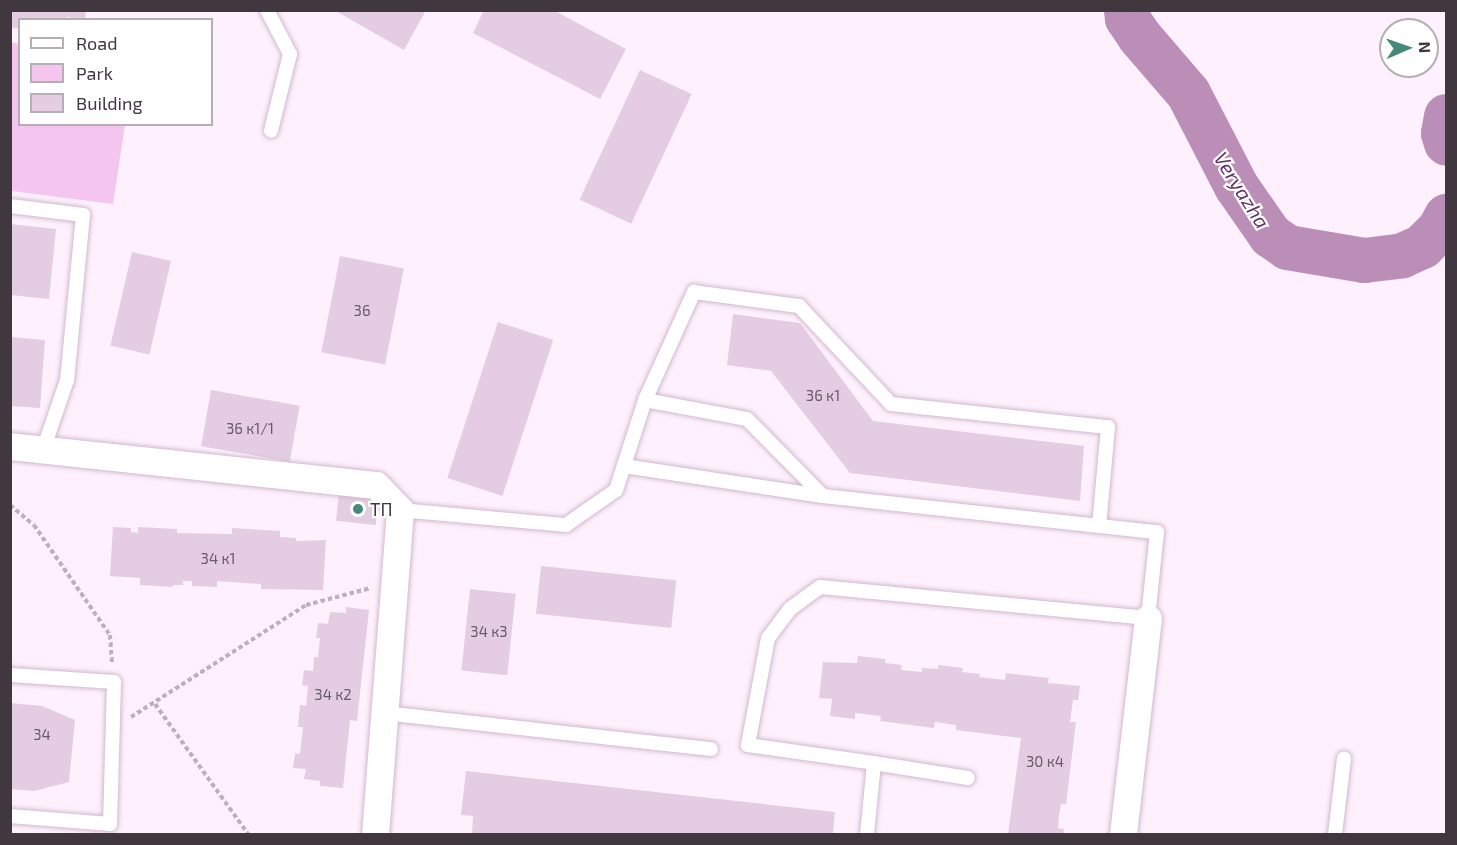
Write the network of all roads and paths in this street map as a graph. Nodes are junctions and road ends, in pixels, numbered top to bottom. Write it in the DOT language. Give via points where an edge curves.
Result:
graph roads {
  1 [pos="267,10"];
  2 [pos="271,131"];
  3 [pos="10,206"];
  4 [pos="645,400"];
  5 [pos="10,446"];
  6 [pos="43,450"];
  7 [pos="624,466"];
  8 [pos="823,496"];
  9 [pos="10,505"];
  10 [pos="400,510"];
  11 [pos="1099,526"];
  12 [pos="394,582"];
  13 [pos="1148,618"];
  14 [pos="10,675"];
  15 [pos="114,682"];
  16 [pos="155,704"];
  17 [pos="384,713"];
  18 [pos="113,727"];
  19 [pos="711,749"];
  20 [pos="1344,759"];
  21 [pos="873,763"];
  22 [pos="968,778"];
  23 [pos="10,816"];
  24 [pos="248,834"];
  25 [pos="375,834"];
  26 [pos="867,834"];
  27 [pos="1123,834"];
  28 [pos="1335,834"];
  1 -- 2 [label="lane" via="290,54"];
  3 -- 6 [label="lane" via="83,215 67,380"];
  4 -- 7 [label="lane"];
  4 -- 8 [label="lane" via="747,419"];
  4 -- 11 [label="lane" via="694,292 799,306 891,404 1108,427"];
  5 -- 6 [label="street"];
  6 -- 10 [label="street" via="376,485"];
  7 -- 8 [label="lane"];
  7 -- 10 [label="lane" via="616,489 566,525"];
  8 -- 11 [label="lane"];
  9 -- 15 [label="path" via="34,525 110,635"];
  10 -- 12 [label="street"];
  11 -- 13 [label="lane" via="1157,532"];
  12 -- 16 [label="path" via="306,605"];
  12 -- 17 [label="street"];
  13 -- 21 [label="lane" via="820,587 790,609 768,638 748,746"];
  13 -- 27 [label="street"];
  14 -- 15 [label="lane"];
  15 -- 18 [label="lane"];
  16 -- 18 [label="path"];
  16 -- 24 [label="path"];
  17 -- 19 [label="lane"];
  17 -- 25 [label="street"];
  18 -- 23 [label="lane" via="110,825"];
  20 -- 28 [label="lane"];
  21 -- 22 [label="lane"];
  21 -- 26 [label="lane"];
}
